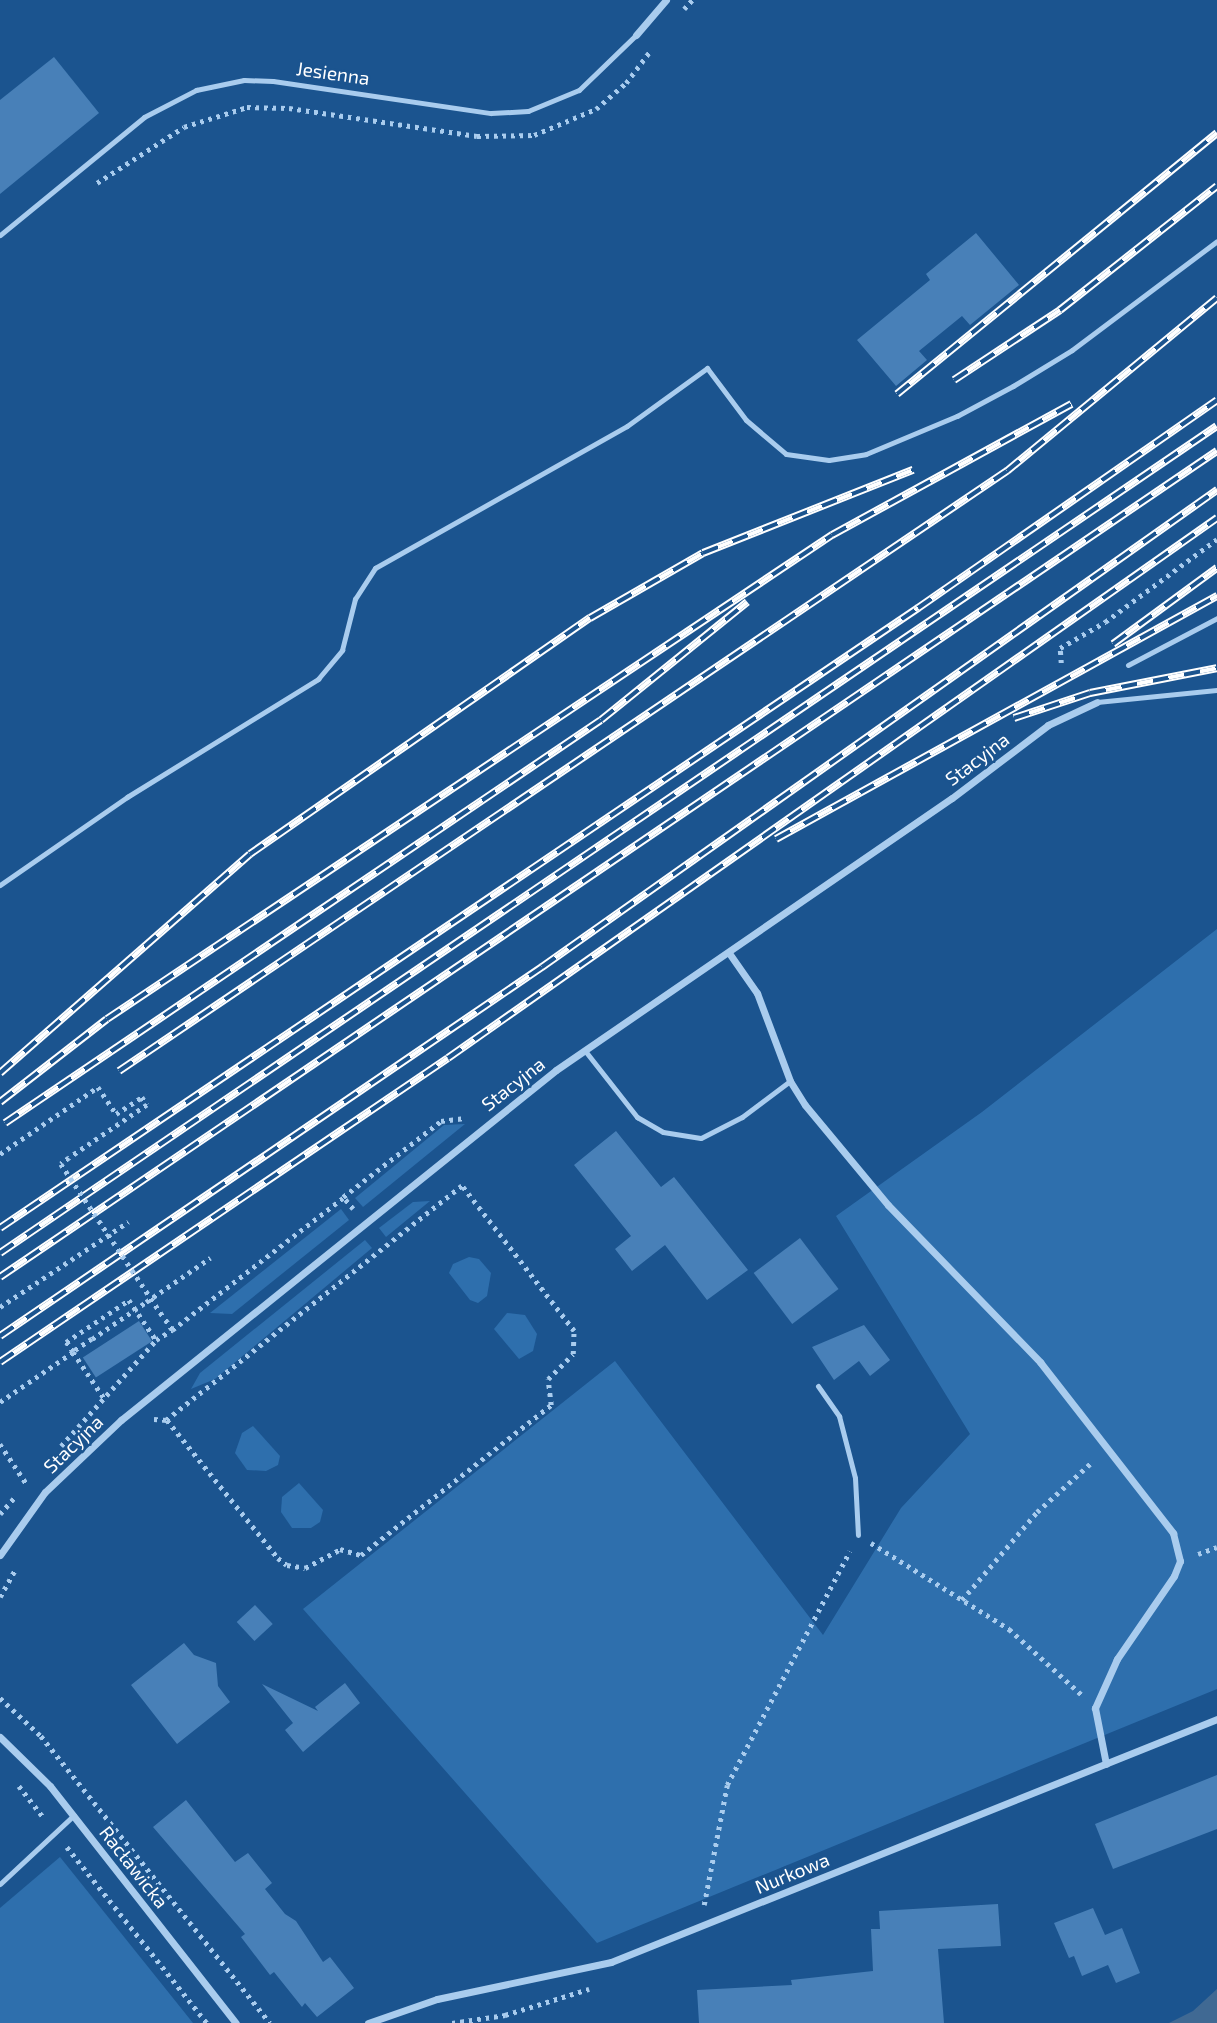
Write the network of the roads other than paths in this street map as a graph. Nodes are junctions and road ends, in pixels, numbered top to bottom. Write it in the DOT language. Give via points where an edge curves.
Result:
graph roads {
  1 [pos="667,0"];
  2 [pos="636,34"];
  3 [pos="0,235"];
  4 [pos="1217,241"];
  5 [pos="1217,618"];
  6 [pos="1128,665"];
  7 [pos="1217,690"];
  8 [pos="1097,702"];
  9 [pos="0,885"];
  10 [pos="729,953"];
  11 [pos="586,1052"];
  12 [pos="790,1081"];
  13 [pos="818,1386"];
  14 [pos="859,1535"];
  15 [pos="0,1555"];
  16 [pos="1217,1719"];
  17 [pos="0,1737"];
  18 [pos="1105,1764"];
  19 [pos="74,1815"];
  20 [pos="0,1884"];
  21 [pos="236,2023"];
  22 [pos="368,2023"];
  1 -- 2 [label="street, Jesienna"];
  2 -- 3 [label="lane, Jesienna" via="579,90 528,111 491,113 273,81 244,80 196,90 144,117"];
  4 -- 9 [label="lane" via="1072,349 1013,386 957,416 866,454 829,460 786,454 746,420 707,368 626,426 375,568 355,599 342,650 318,679 127,797"];
  5 -- 6 [label="lane"];
  7 -- 8 [label="lane"];
  8 -- 10 [label="street, Stacyjna" via="1048,725 952,799"];
  10 -- 11 [label="street, Stacyjna"];
  10 -- 12 [label="street" via="765,1009"];
  11 -- 12 [label="lane" via="637,1117 663,1132 701,1138 742,1116"];
  11 -- 15 [label="street, Stacyjna" via="556,1070 428,1170 121,1420 46,1492"];
  12 -- 18 [label="street" via="888,1205 1040,1362 1173,1533 1180,1561 1117,1659 1095,1708"];
  13 -- 14 [label="lane" via="839,1416 855,1478"];
  16 -- 18 [label="street, Nurkowa"];
  17 -- 19 [label="street, Racławicka" via="27,1760"];
  18 -- 22 [label="street, Nurkowa" via="590,1969 437,1999"];
  19 -- 20 [label="lane"];
  19 -- 21 [label="street, Racławicka"];
}
